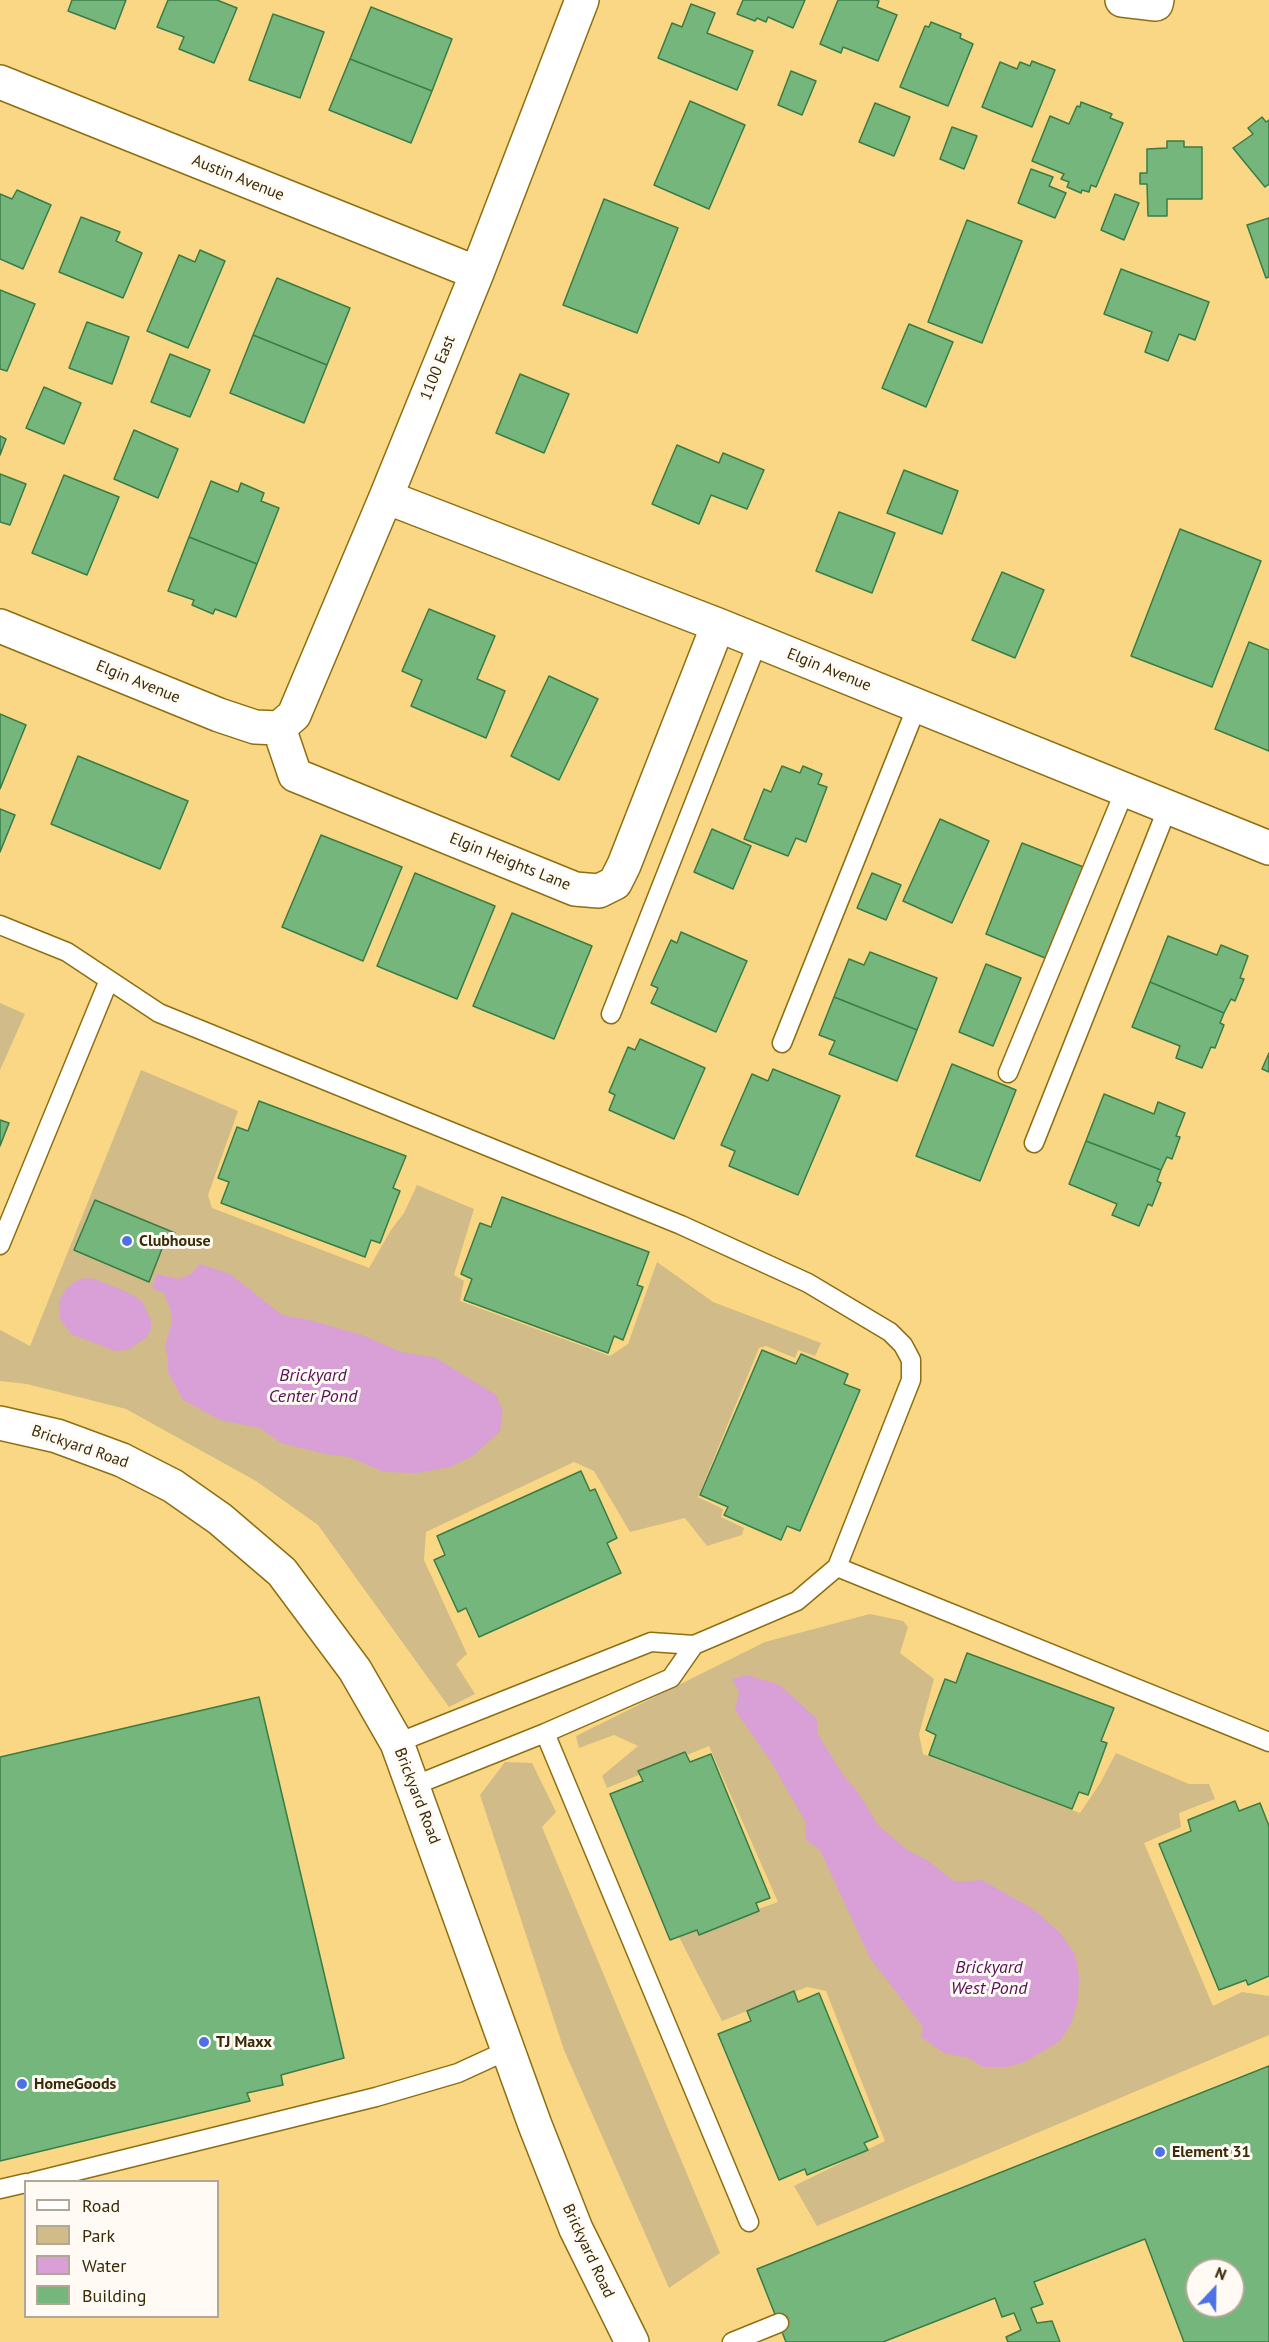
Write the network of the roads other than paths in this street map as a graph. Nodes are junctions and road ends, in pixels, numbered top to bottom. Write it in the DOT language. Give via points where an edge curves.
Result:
graph roads {
  1 [pos="582,0"];
  2 [pos="1122,0"];
  3 [pos="1156,2"];
  4 [pos="0,82"];
  5 [pos="477,273"];
  6 [pos="386,497"];
  7 [pos="718,625"];
  8 [pos="0,626"];
  9 [pos="758,641"];
  10 [pos="917,706"];
  11 [pos="279,728"];
  12 [pos="1125,790"];
  13 [pos="1168,807"];
  14 [pos="1269,848"];
  15 [pos="0,925"];
  16 [pos="109,980"];
  17 [pos="611,1014"];
  18 [pos="783,1043"];
  19 [pos="1008,1072"];
  20 [pos="1034,1143"];
  21 [pos="0,1245"];
  22 [pos="0,1423"];
  23 [pos="837,1567"];
  24 [pos="694,1645"];
  25 [pos="545,1733"];
  26 [pos="1269,1742"];
  27 [pos="397,1743"];
  28 [pos="413,1786"];
  29 [pos="508,2050"];
  30 [pos="36,2180"];
  31 [pos="24,2183"];
  32 [pos="0,2189"];
  33 [pos="749,2222"];
  34 [pos="779,2324"];
  35 [pos="632,2342"];
  36 [pos="732,2342"];
  1 -- 5 [label="street, 1100 East"];
  2 -- 3 [label="street"];
  4 -- 5 [label="street, Austin Avenue"];
  5 -- 6 [label="street, 1100 East"];
  6 -- 7 [label="street, Elgin Avenue"];
  6 -- 11 [label="street, 1100 East" via="294,715"];
  7 -- 9 [label="street, Elgin Avenue"];
  7 -- 11 [label="street, Elgin Heights Lane" via="624,865 615,883 598,891 574,889 295,775"];
  8 -- 11 [label="street, Elgin Avenue" via="219,715 255,727"];
  9 -- 10 [label="street, Elgin Avenue"];
  9 -- 17 [label="lane"];
  10 -- 12 [label="street, Elgin Avenue"];
  10 -- 18 [label="lane"];
  12 -- 13 [label="street, Elgin Avenue"];
  12 -- 19 [label="lane"];
  13 -- 14 [label="street, Elgin Avenue"];
  13 -- 20 [label="lane"];
  15 -- 16 [label="lane" via="67,952"];
  16 -- 21 [label="lane"];
  16 -- 23 [label="lane" via="159,1013 681,1225 808,1283 890,1332 911,1360 911,1380"];
  22 -- 27 [label="street, Brickyard Road" via="57,1436 123,1460 173,1486 220,1519 282,1572 355,1670"];
  23 -- 24 [label="lane" via="797,1601"];
  23 -- 26 [label="lane"];
  24 -- 25 [label="lane" via="671,1678"];
  24 -- 27 [label="lane" via="651,1641"];
  25 -- 28 [label="lane"];
  25 -- 33 [label="lane"];
  27 -- 28 [label="street, Brickyard Road"];
  28 -- 29 [label="street, Brickyard Road"];
  29 -- 30 [label="lane" via="458,2073 376,2097"];
  29 -- 35 [label="street, Brickyard Road" via="576,2229"];
  31 -- 32 [label="lane"];
  34 -- 36 [label="lane"];
}
